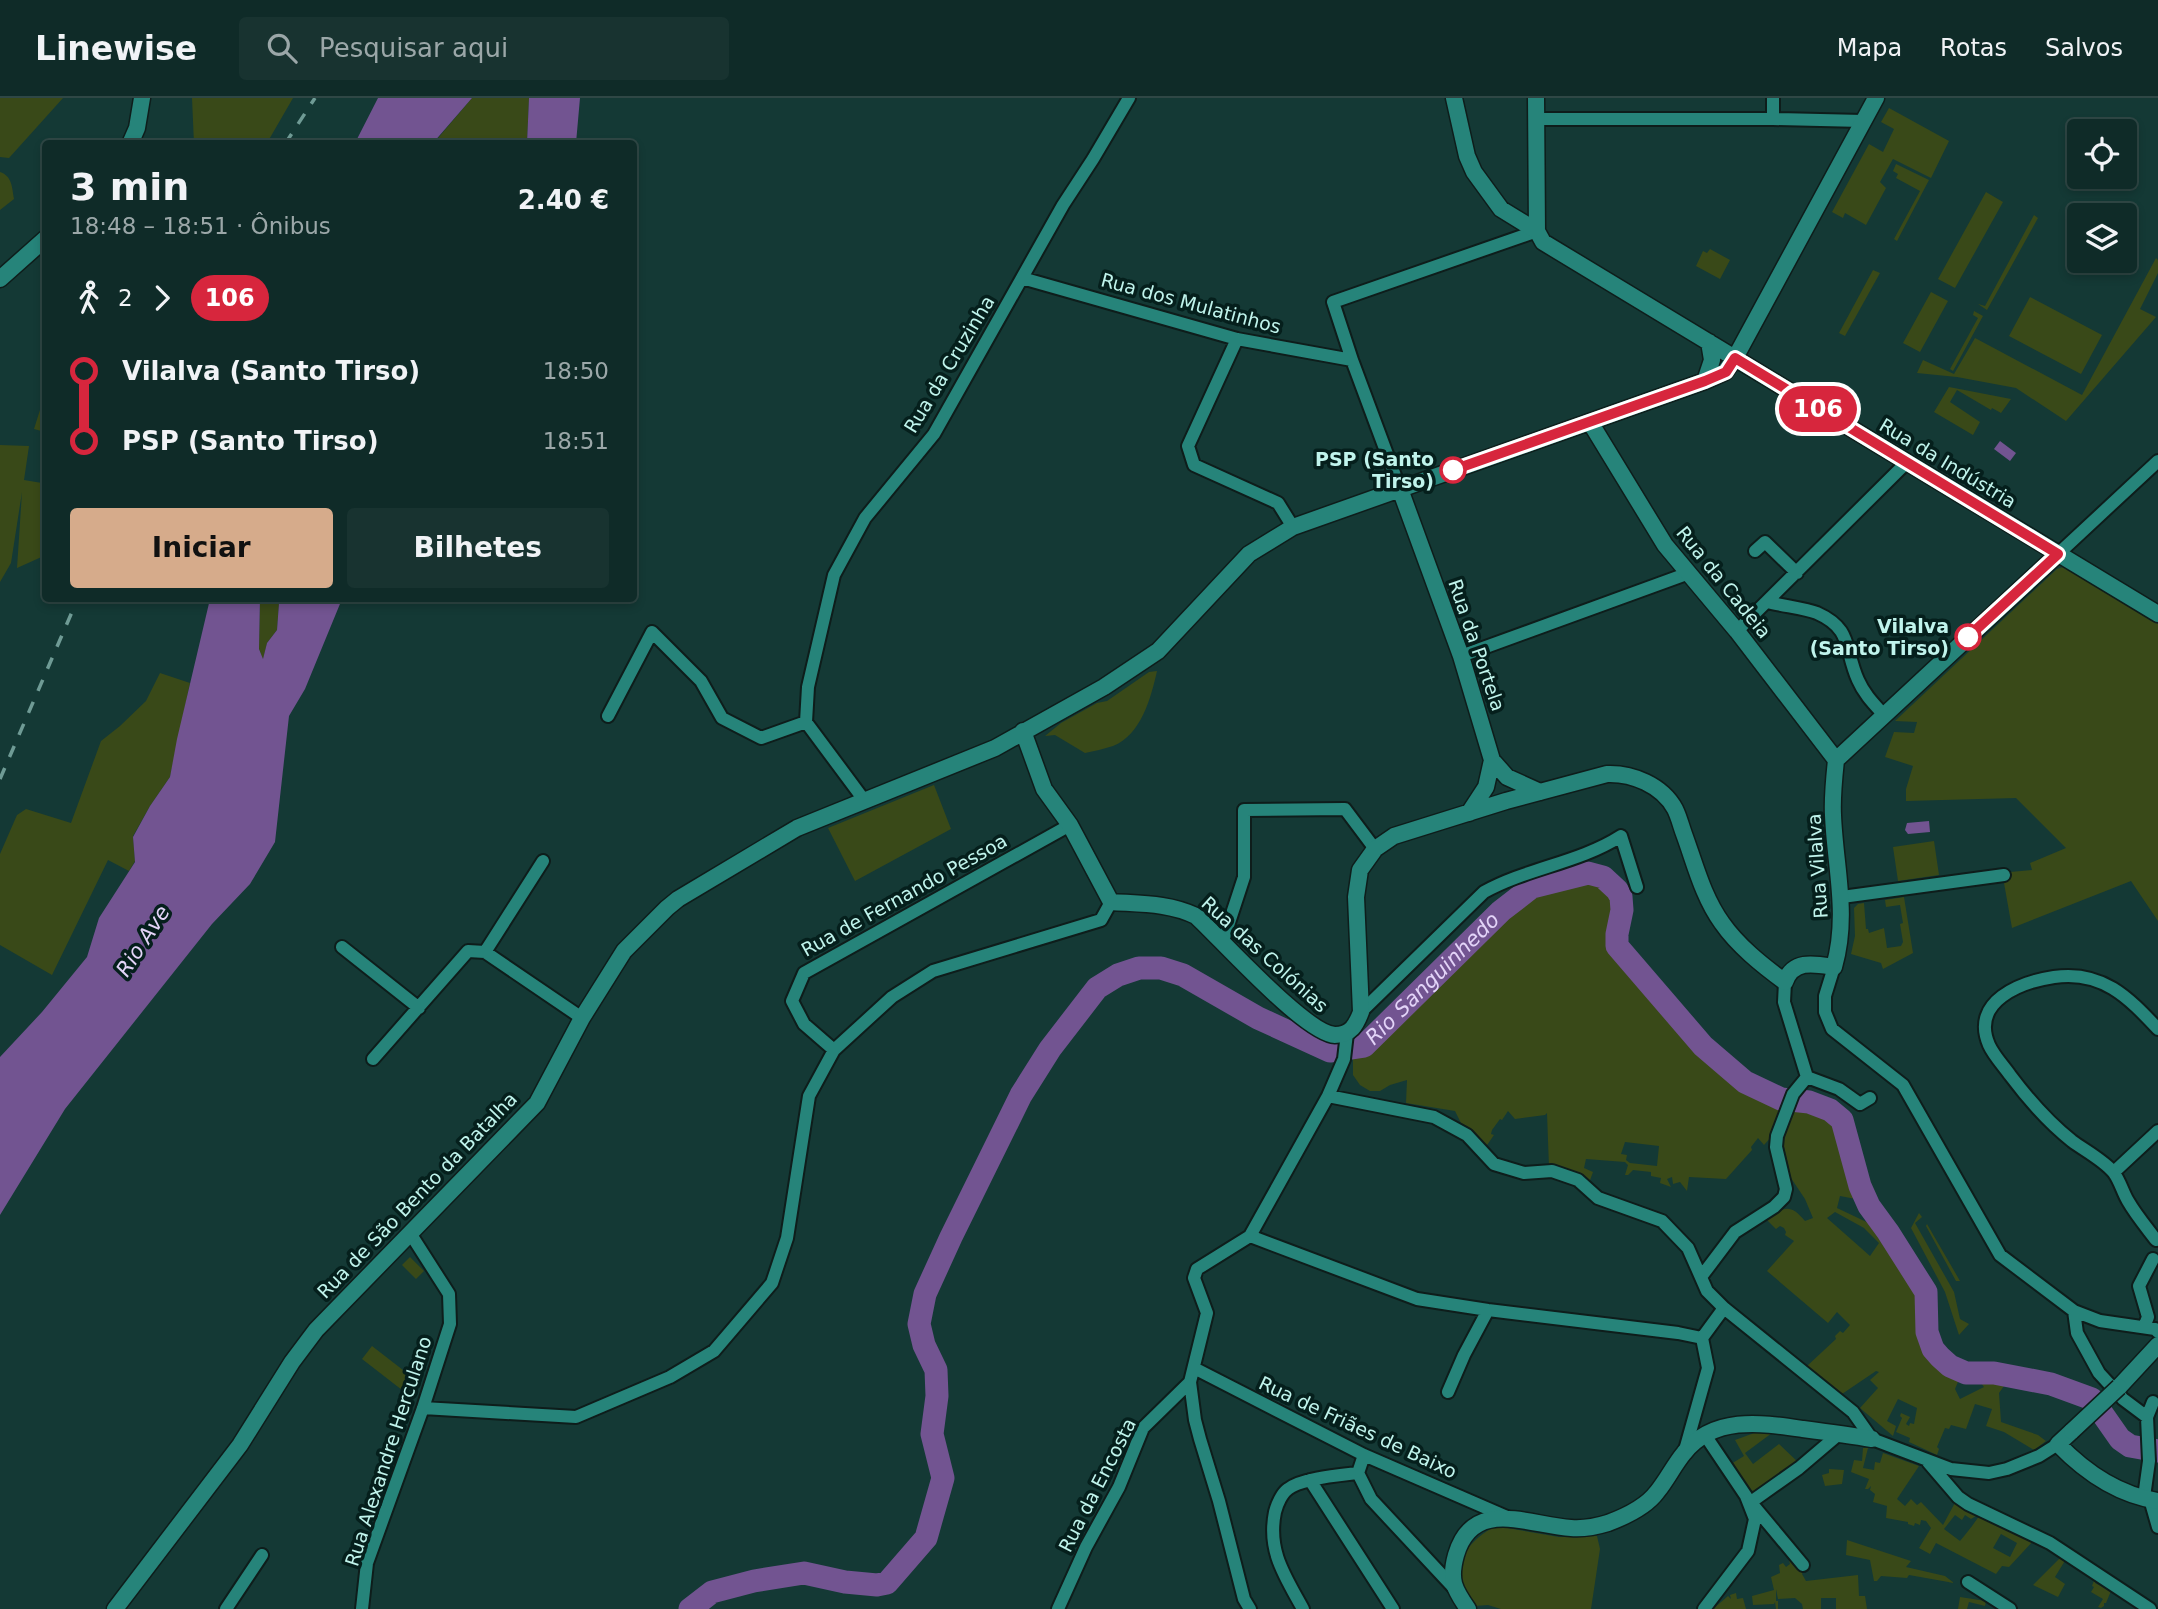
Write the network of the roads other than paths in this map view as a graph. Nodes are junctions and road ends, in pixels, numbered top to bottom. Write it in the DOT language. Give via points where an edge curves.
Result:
graph roads {
  1 [pos="142,98"];
  2 [pos="1129,98"];
  3 [pos="1454,98"];
  4 [pos="1536,98"];
  5 [pos="1773,98"];
  6 [pos="1876,98"];
  7 [pos="1536,119"];
  8 [pos="1773,119"];
  9 [pos="1863,121"];
  10 [pos="132,140"];
  11 [pos="1537,231"];
  12 [pos="42,242"];
  13 [pos="1022,278"];
  14 [pos="0,279"];
  15 [pos="1237,339"];
  16 [pos="1710,342"];
  17 [pos="1735,358"];
  18 [pos="1352,360"];
  19 [pos="1705,381"];
  20 [pos="1590,422"];
  21 [pos="2158,461"];
  22 [pos="1906,463"];
  23 [pos="1400,489"];
  24 [pos="1293,527"];
  25 [pos="1755,551"];
  26 [pos="2058,554"];
  27 [pos="1689,573"];
  28 [pos="1797,573"];
  29 [pos="1768,602"];
  30 [pos="2158,614"];
  31 [pos="1737,631"];
  32 [pos="1461,656"];
  33 [pos="1884,715"];
  34 [pos="608,716"];
  35 [pos="806,722"];
  36 [pos="1023,731"];
  37 [pos="1492,760"];
  38 [pos="1836,761"];
  39 [pos="1540,792"];
  40 [pos="864,800"];
  41 [pos="1469,813"];
  42 [pos="1070,825"];
  43 [pos="1375,849"];
  44 [pos="542,861"];
  45 [pos="2004,875"];
  46 [pos="1637,887"];
  47 [pos="1842,897"];
  48 [pos="1111,902"];
  49 [pos="1223,941"];
  50 [pos="342,947"];
  51 [pos="485,952"];
  52 [pos="1835,967"];
  53 [pos="1785,982"];
  54 [pos="419,1007"];
  55 [pos="1361,1012"];
  56 [pos="582,1018"];
  57 [pos="2158,1029"];
  58 [pos="1346,1037"];
  59 [pos="834,1050"];
  60 [pos="373,1059"];
  61 [pos="1807,1077"];
  62 [pos="1328,1096"];
  63 [pos="1870,1098"];
  64 [pos="2158,1131"];
  65 [pos="2114,1172"];
  66 [pos="410,1233"];
  67 [pos="1250,1236"];
  68 [pos="2156,1240"];
  69 [pos="2153,1259"];
  70 [pos="1701,1277"];
  71 [pos="1724,1308"];
  72 [pos="1488,1310"];
  73 [pos="2074,1311"];
  74 [pos="2144,1327"];
  75 [pos="2158,1332"];
  76 [pos="1702,1338"];
  77 [pos="2158,1345"];
  78 [pos="1194,1368"];
  79 [pos="1190,1382"];
  80 [pos="1448,1392"];
  81 [pos="2153,1402"];
  82 [pos="423,1408"];
  83 [pos="2147,1417"];
  84 [pos="1839,1434"];
  85 [pos="1704,1435"];
  86 [pos="1872,1439"];
  87 [pos="2058,1444"];
  88 [pos="1685,1451"];
  89 [pos="1364,1455"];
  90 [pos="1925,1459"];
  91 [pos="1357,1473"];
  92 [pos="1310,1480"];
  93 [pos="1749,1499"];
  94 [pos="2151,1499"];
  95 [pos="1507,1517"];
  96 [pos="2158,1527"];
  97 [pos="262,1555"];
  98 [pos="1803,1565"];
  99 [pos="1968,1582"];
  100 [pos="1454,1588"];
  101 [pos="115,1609"];
  102 [pos="226,1609"];
  103 [pos="362,1609"];
  104 [pos="1058,1609"];
  105 [pos="1250,1609"];
  106 [pos="1303,1609"];
  107 [pos="1393,1609"];
  108 [pos="1468,1609"];
  109 [pos="1704,1609"];
  110 [pos="2010,1609"];
  111 [pos="2150,1609"];
  1 -- 10 [label="street"];
  2 -- 13 [label="street, Rua da Cruzinha"];
  3 -- 11 [label="street, Rua da Indústria" via="1474,172 1501,209"];
  4 -- 7 [label="street"];
  5 -- 8 [label="street"];
  6 -- 9 [label="street"];
  7 -- 8 [label="street"];
  7 -- 11 [label="street"];
  8 -- 9 [label="street"];
  9 -- 17 [label="street"];
  11 -- 16 [label="street, Rua da Indústria" via="1543,243"];
  11 -- 18 [label="street" via="1333,302"];
  12 -- 14 [label="street"];
  13 -- 15 [label="street, Rua dos Mulatinhos"];
  13 -- 35 [label="street, Rua da Cruzinha" via="934,434 865,518 834,575 808,688"];
  15 -- 18 [label="street, Rua dos Mulatinhos"];
  15 -- 24 [label="street" via="1188,446 1194,465 1278,503"];
  16 -- 17 [label="street, Rua da Indústria"];
  16 -- 19 [label="street" via="1712,360"];
  17 -- 19 [label="street, Rua de São Bento da Batalha" via="1726,372"];
  17 -- 22 [label="street, Rua da Indústria"];
  18 -- 23 [label="street"];
  19 -- 20 [label="street, Rua de São Bento da Batalha"];
  20 -- 23 [label="street, Rua de São Bento da Batalha"];
  20 -- 27 [label="street, Rua da Cadeia" via="1665,545"];
  21 -- 26 [label="street"];
  22 -- 26 [label="street, Rua da Indústria"];
  22 -- 28 [label="street"];
  23 -- 24 [label="street, Rua de São Bento da Batalha"];
  23 -- 32 [label="street, Rua da Portela"];
  24 -- 36 [label="street, Rua de São Bento da Batalha" via="1249,554 1158,651"];
  25 -- 28 [label="street" via="1765,542"];
  26 -- 30 [label="street, Rua da Indústria"];
  26 -- 33 [label="street"];
  27 -- 31 [label="street, Rua da Cadeia"];
  27 -- 32 [label="street"];
  28 -- 29 [label="street"];
  29 -- 31 [label="street"];
  29 -- 33 [label="street" via="1813,611 1842,631 1857,678"];
  31 -- 38 [label="street, Rua da Cadeia"];
  32 -- 37 [label="street, Rua da Portela"];
  33 -- 38 [label="street"];
  34 -- 35 [label="street" via="652,632 701,681 722,718 761,738"];
  35 -- 40 [label="street"];
  36 -- 40 [label="street, Rua de São Bento da Batalha" via="995,748"];
  36 -- 42 [label="street" via="1044,789"];
  37 -- 39 [label="street" via="1507,777"];
  37 -- 41 [label="street" via="1486,787"];
  38 -- 47 [label="street, Rua Vilalva" via="1833,816"];
  39 -- 41 [label="street"];
  39 -- 53 [label="street" via="1607,775 1621,774 1648,783 1674,807 1707,900 1722,924"];
  40 -- 56 [label="street, Rua de São Bento da Batalha" via="797,828 678,899 624,951"];
  41 -- 43 [label="street" via="1394,836"];
  42 -- 48 [label="street"];
  42 -- 59 [label="street, Rua de Fernando Pessoa" via="804,972 792,1002 804,1024"];
  43 -- 49 [label="street" via="1345,809 1244,810 1244,877"];
  43 -- 55 [label="street" via="1360,870 1356,897"];
  44 -- 51 [label="street"];
  45 -- 47 [label="street"];
  46 -- 55 [label="street" via="1621,836 1602,848 1502,882 1484,892"];
  47 -- 52 [label="street, Rua Vilalva"];
  48 -- 49 [label="street, Rua das Colónias" via="1181,909 1196,916"];
  48 -- 59 [label="street" via="1101,920 933,971 892,997"];
  49 -- 58 [label="street, Rua das Colónias" via="1304,1021"];
  50 -- 54 [label="street"];
  51 -- 54 [label="street" via="468,951"];
  51 -- 56 [label="street"];
  52 -- 53 [label="street" via="1796,967"];
  52 -- 73 [label="street" via="1825,996 1832,1029 1903,1085 2000,1255"];
  53 -- 61 [label="street" via="1784,1002"];
  54 -- 60 [label="street"];
  55 -- 58 [label="street"];
  56 -- 66 [label="street, Rua de São Bento da Batalha" via="537,1103"];
  57 -- 65 [label="street" via="2111,986 2073,976 2039,981 2007,994 1995,1001 1986,1018 1985,1031 1995,1055 2029,1101"];
  58 -- 62 [label="street" via="1344,1059"];
  59 -- 82 [label="street" via="809,1096 787,1238 772,1283 714,1351 670,1377 576,1417"];
  61 -- 63 [label="street" via="1839,1089 1860,1104"];
  61 -- 70 [label="street" via="1791,1099 1777,1136 1784,1197 1735,1232"];
  62 -- 67 [label="street"];
  62 -- 70 [label="street" via="1434,1116 1468,1135 1494,1164 1524,1173 1552,1171 1578,1180 1598,1198 1662,1221 1688,1248"];
  64 -- 65 [label="street"];
  65 -- 68 [label="street" via="2128,1202"];
  66 -- 82 [label="street, Rua Alexandre Herculano" via="449,1294 450,1324"];
  66 -- 101 [label="street, Rua de São Bento da Batalha" via="316,1330 240,1445"];
  67 -- 72 [label="street" via="1417,1299"];
  67 -- 78 [label="street, Rua da Encosta" via="1197,1269 1195,1278 1207,1313"];
  69 -- 74 [label="street" via="2139,1286 2147,1317"];
  70 -- 71 [label="street" via="1707,1291"];
  71 -- 76 [label="street"];
  71 -- 86 [label="street" via="1853,1412"];
  72 -- 76 [label="street"];
  72 -- 80 [label="street"];
  73 -- 74 [label="street" via="2100,1321"];
  73 -- 83 [label="street" via="2077,1333 2099,1373"];
  74 -- 75 [label="street"];
  76 -- 88 [label="street" via="1708,1368"];
  77 -- 87 [label="street, bridge"];
  78 -- 79 [label="street, Rua da Encosta"];
  78 -- 89 [label="street, Rua de Friães de Baixo"];
  79 -- 104 [label="street, Rua da Encosta" via="1143,1428"];
  79 -- 105 [label="street" via="1200,1440"];
  81 -- 83 [label="street"];
  82 -- 103 [label="street, Rua Alexandre Herculano" via="367,1563"];
  83 -- 94 [label="street"];
  84 -- 85 [label="street" via="1747,1423"];
  84 -- 86 [label="street"];
  84 -- 93 [label="street" via="1798,1468"];
  85 -- 88 [label="street"];
  85 -- 93 [label="street"];
  86 -- 90 [label="street"];
  87 -- 90 [label="street" via="1989,1474 1951,1469"];
  87 -- 94 [label="street" via="2092,1474"];
  88 -- 95 [label="street" via="1655,1495 1609,1522 1570,1528"];
  89 -- 91 [label="street"];
  89 -- 95 [label="street, Rua de Friães de Baixo"];
  90 -- 111 [label="street" via="1968,1504 2050,1543"];
  91 -- 92 [label="street"];
  91 -- 100 [label="street" via="1371,1499"];
  92 -- 106 [label="street" via="1289,1488 1276,1505 1272,1529 1280,1566"];
  92 -- 107 [label="street"];
  93 -- 98 [label="street"];
  93 -- 109 [label="street" via="1755,1520 1748,1551"];
  94 -- 96 [label="street"];
  95 -- 100 [label="street" via="1483,1522 1467,1535 1452,1570"];
  97 -- 102 [label="street"];
  99 -- 110 [label="street"];
  100 -- 108 [label="street"];
}
